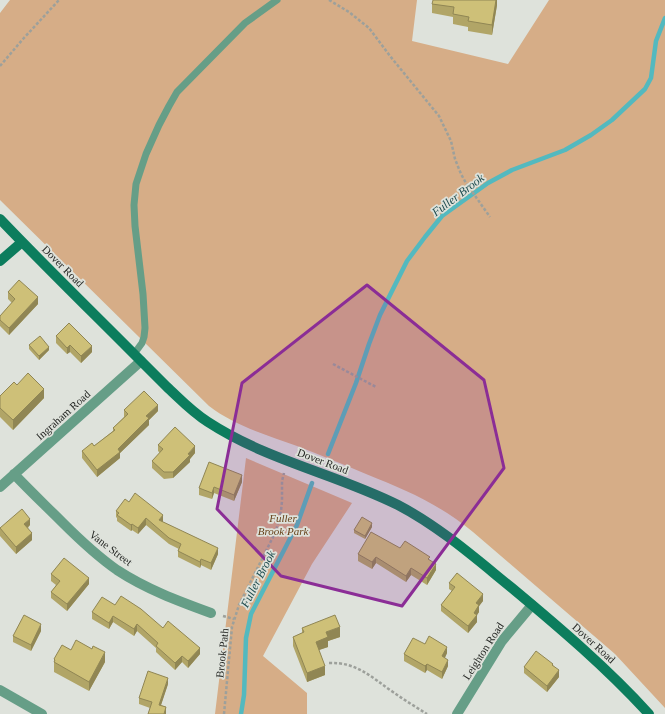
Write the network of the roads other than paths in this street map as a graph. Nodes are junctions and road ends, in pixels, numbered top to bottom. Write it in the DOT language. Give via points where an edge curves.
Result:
graph roads {
  1 [pos="277,0"];
  2 [pos="0,219"];
  3 [pos="22,242"];
  4 [pos="0,261"];
  5 [pos="137,358"];
  6 [pos="14,474"];
  7 [pos="0,487"];
  8 [pos="532,605"];
  9 [pos="211,613"];
  10 [pos="0,690"];
  11 [pos="42,714"];
  12 [pos="457,714"];
  13 [pos="649,714"];
  1 -- 5 [label="lane" via="245,23 177,92 146,154 136,184 134,205 145,314 142,344"];
  2 -- 3 [label="street, Dover Road"];
  3 -- 4 [label="street"];
  3 -- 5 [label="street, Dover Road"];
  5 -- 6 [label="street, Ingraham Road"];
  5 -- 8 [label="street, Dover Road" via="206,421 246,443 362,489 423,519 463,548"];
  6 -- 7 [label="street, Ingraham Road"];
  6 -- 9 [label="street, Vane Street" via="85,545 116,569 166,596"];
  8 -- 12 [label="street, Leighton Road" via="502,640"];
  8 -- 13 [label="street, Dover Road" via="597,661"];
  10 -- 11 [label="street"];
}
